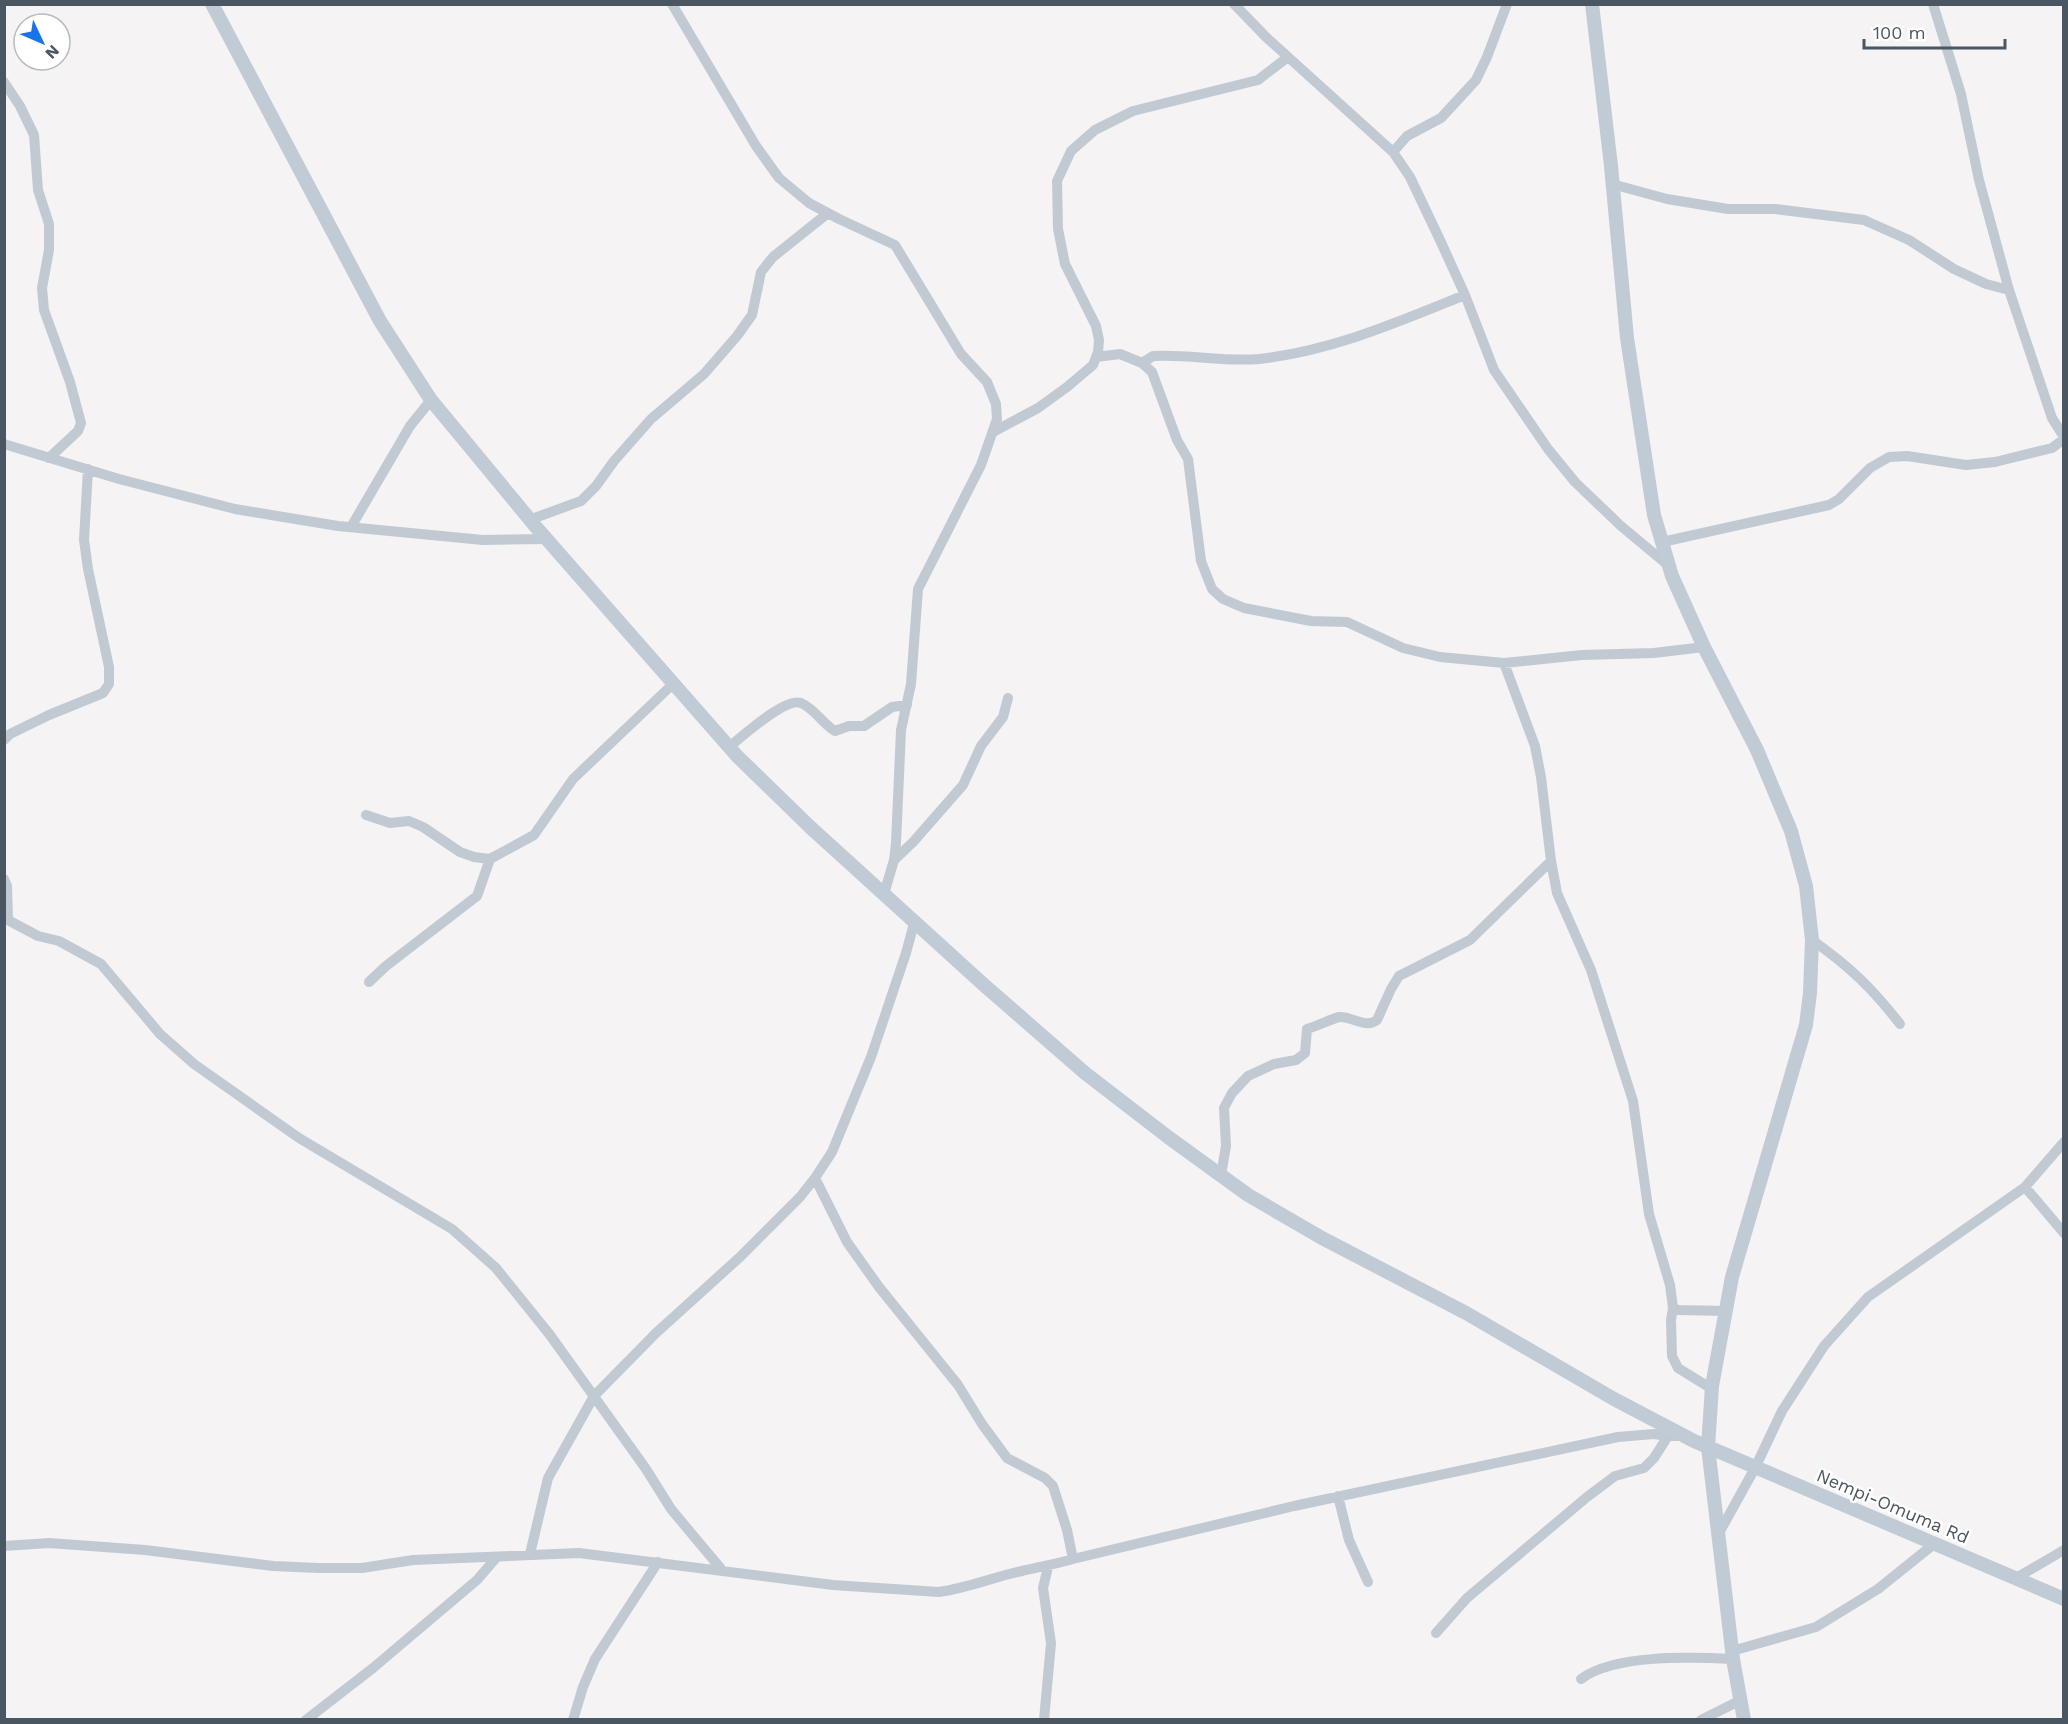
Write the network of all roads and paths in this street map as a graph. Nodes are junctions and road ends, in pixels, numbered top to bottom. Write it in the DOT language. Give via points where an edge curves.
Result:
graph roads {
  1 [pos="212,4"];
  2 [pos="672,4"];
  3 [pos="1234,4"];
  4 [pos="1507,4"];
  5 [pos="1592,4"];
  6 [pos="1933,4"];
  7 [pos="1288,57"];
  8 [pos="4,82"];
  9 [pos="1393,152"];
  10 [pos="1612,184"];
  11 [pos="828,213"];
  12 [pos="2009,290"];
  13 [pos="1465,295"];
  14 [pos="1099,337"];
  15 [pos="1120,354"];
  16 [pos="1096,357"];
  17 [pos="1142,363"];
  18 [pos="431,400"];
  19 [pos="993,432"];
  20 [pos="2064,438"];
  21 [pos="4,444"];
  22 [pos="49,458"];
  23 [pos="88,470"];
  24 [pos="529,519"];
  25 [pos="351,527"];
  26 [pos="546,539"];
  27 [pos="1662,542"];
  28 [pos="1669,566"];
  29 [pos="1704,647"];
  30 [pos="1504,663"];
  31 [pos="674,683"];
  32 [pos="1008,698"];
  33 [pos="907,705"];
  34 [pos="4,740"];
  35 [pos="729,747"];
  36 [pos="366,815"];
  37 [pos="490,859"];
  38 [pos="894,860"];
  39 [pos="1551,861"];
  40 [pos="4,879"];
  41 [pos="884,894"];
  42 [pos="6,918"];
  43 [pos="915,920"];
  44 [pos="1812,940"];
  45 [pos="369,982"];
  46 [pos="1900,1024"];
  47 [pos="2064,1142"];
  48 [pos="1221,1175"];
  49 [pos="815,1178"];
  50 [pos="2025,1187"];
  51 [pos="2064,1233"];
  52 [pos="1673,1308"];
  53 [pos="1726,1311"];
  54 [pos="1712,1389"];
  55 [pos="594,1396"];
  56 [pos="1668,1436"];
  57 [pos="1684,1436"];
  58 [pos="1708,1447"];
  59 [pos="1755,1468"];
  60 [pos="1338,1496"];
  61 [pos="1719,1533"];
  62 [pos="1934,1544"];
  63 [pos="4,1546"];
  64 [pos="2064,1550"];
  65 [pos="530,1554"];
  66 [pos="496,1558"];
  67 [pos="1073,1558"];
  68 [pos="658,1562"];
  69 [pos="1048,1567"];
  70 [pos="722,1570"];
  71 [pos="2016,1578"];
  72 [pos="1368,1582"];
  73 [pos="2064,1599"];
  74 [pos="1436,1633"];
  75 [pos="1733,1655"];
  76 [pos="1581,1679"];
  77 [pos="1741,1700"];
  78 [pos="306,1719"];
  79 [pos="573,1719"];
  80 [pos="1044,1719"];
  81 [pos="1701,1719"];
  82 [pos="1744,1719"];
  1 -- 18 [label="street, Nempi-Omuma Rd" via="380,321"];
  2 -- 11 [label="street" via="779,178"];
  3 -- 7 [label="street"];
  4 -- 9 [label="street" via="1476,80 1441,118 1407,136"];
  5 -- 10 [label="street"];
  6 -- 12 [label="street" via="1961,94"];
  7 -- 9 [label="street"];
  7 -- 14 [label="street" via="1258,80 1133,111 1095,130 1071,151 1057,181 1058,230 1065,264"];
  8 -- 22 [label="street" via="34,135 38,190 48,224 49,250 42,288 44,310 81,423 78,431"];
  9 -- 13 [label="street" via="1410,177"];
  10 -- 12 [label="street" via="1667,199 1728,209 1775,209 1864,220 1909,240 1954,269"];
  10 -- 27 [label="street" via="1627,338 1654,515"];
  11 -- 19 [label="street" via="895,245 961,354 987,382 996,404"];
  11 -- 24 [label="street" via="773,257 761,272 752,315 737,336 704,374 651,419 596,486 581,501"];
  12 -- 20 [label="street" via="2052,418"];
  13 -- 17 [label="street" via="1371,333 1317,349 1258,359 1153,356"];
  13 -- 28 [label="street" via="1494,370 1548,449 1605,512"];
  14 -- 15 [label="street"];
  14 -- 16 [label="street"];
  15 -- 16 [label="street"];
  15 -- 17 [label="street"];
  16 -- 19 [label="street" via="1093,365 1048,401"];
  17 -- 30 [label="street" via="1152,372 1188,459 1201,561 1212,589 1223,599 1244,608 1311,621 1347,622 1403,648 1440,657"];
  18 -- 24 [label="street, Nempi-Omuma Rd"];
  18 -- 25 [label="street" via="410,426"];
  19 -- 33 [label="street" via="981,465 918,590"];
  20 -- 27 [label="street" via="2052,448 1995,462 1966,465 1889,457 1870,468 1829,505"];
  21 -- 22 [label="street"];
  22 -- 23 [label="street"];
  23 -- 25 [label="street" via="235,509"];
  23 -- 34 [label="street" via="84,540 109,684 103,693 49,715"];
  24 -- 26 [label="street, Nempi-Omuma Rd"];
  25 -- 26 [label="street" via="483,540"];
  26 -- 31 [label="street, Nempi-Omuma Rd"];
  27 -- 28 [label="street"];
  28 -- 29 [label="street"];
  29 -- 30 [label="street"];
  29 -- 44 [label="street" via="1757,750 1791,831 1806,886"];
  30 -- 39 [label="street" via="1535,746"];
  31 -- 35 [label="street, Nempi-Omuma Rd"];
  31 -- 37 [label="street" via="573,779 534,835"];
  32 -- 38 [label="street" via="1003,717 981,746 963,785"];
  33 -- 35 [label="street" via="892,707 864,726 835,731 801,703 789,703"];
  33 -- 38 [label="street" via="901,730"];
  35 -- 41 [label="street, Nempi-Omuma Rd"];
  36 -- 37 [label="street" via="390,823 409,821 460,852"];
  37 -- 45 [label="street" via="477,896"];
  38 -- 41 [label="street"];
  39 -- 48 [label="street" via="1470,940 1399,976 1373,1023 1339,1017 1307,1029 1305,1053 1296,1060 1274,1064 1248,1076 1224,1108 1226,1146"];
  39 -- 52 [label="street" via="1557,892 1591,970 1633,1101 1649,1214"];
  40 -- 42 [label="street"];
  41 -- 43 [label="street, Nempi-Omuma Rd"];
  42 -- 55 [label="street" via="101,964 160,1034 194,1064 299,1138 452,1229 510,1284"];
  43 -- 48 [label="street, Nempi-Omuma Rd" via="1085,1072"];
  43 -- 49 [label="street" via="871,1057 832,1152"];
  44 -- 46 [label="street" via="1875,992"];
  44 -- 53 [label="street" via="1806,1025 1735,1266"];
  47 -- 50 [label="street"];
  48 -- 57 [label="street, Nempi-Omuma Rd" via="1322,1238 1466,1313 1614,1400"];
  49 -- 55 [label="street" via="740,1257 664,1325"];
  49 -- 67 [label="street" via="847,1242 958,1385 1007,1458 1053,1486"];
  50 -- 51 [label="street"];
  50 -- 59 [label="street" via="1868,1297 1824,1346 1782,1412"];
  52 -- 53 [label="street"];
  52 -- 54 [label="street" via="1672,1356 1678,1368"];
  53 -- 54 [label="street"];
  54 -- 58 [label="street"];
  55 -- 65 [label="street" via="548,1478"];
  55 -- 70 [label="street" via="671,1509"];
  56 -- 57 [label="street"];
  56 -- 60 [label="street" via="1618,1437"];
  56 -- 74 [label="street" via="1644,1468 1615,1476 1587,1497 1467,1598"];
  57 -- 58 [label="street, Nempi-Omuma Rd"];
  58 -- 59 [label="street, Nempi-Omuma Rd"];
  58 -- 61 [label="street"];
  59 -- 61 [label="street"];
  59 -- 62 [label="street, Nempi-Omuma Rd"];
  60 -- 67 [label="street"];
  60 -- 72 [label="street" via="1349,1540"];
  61 -- 75 [label="street"];
  62 -- 71 [label="street, Nempi-Omuma Rd"];
  62 -- 75 [label="street" via="1878,1589 1816,1627"];
  63 -- 66 [label="street" via="61,1543 318,1568"];
  64 -- 71 [label="street"];
  65 -- 66 [label="street"];
  65 -- 68 [label="street" via="579,1553"];
  66 -- 78 [label="street" via="477,1580 374,1668"];
  67 -- 69 [label="street"];
  68 -- 70 [label="street"];
  68 -- 79 [label="street" via="595,1659"];
  69 -- 70 [label="street" via="939,1592 833,1585"];
  69 -- 80 [label="street" via="1043,1588 1051,1643"];
  71 -- 73 [label="street, Nempi-Omuma Rd"];
  75 -- 76 [label="street" via="1618,1664"];
  75 -- 77 [label="street"];
  77 -- 81 [label="street"];
  77 -- 82 [label="street"];
}
